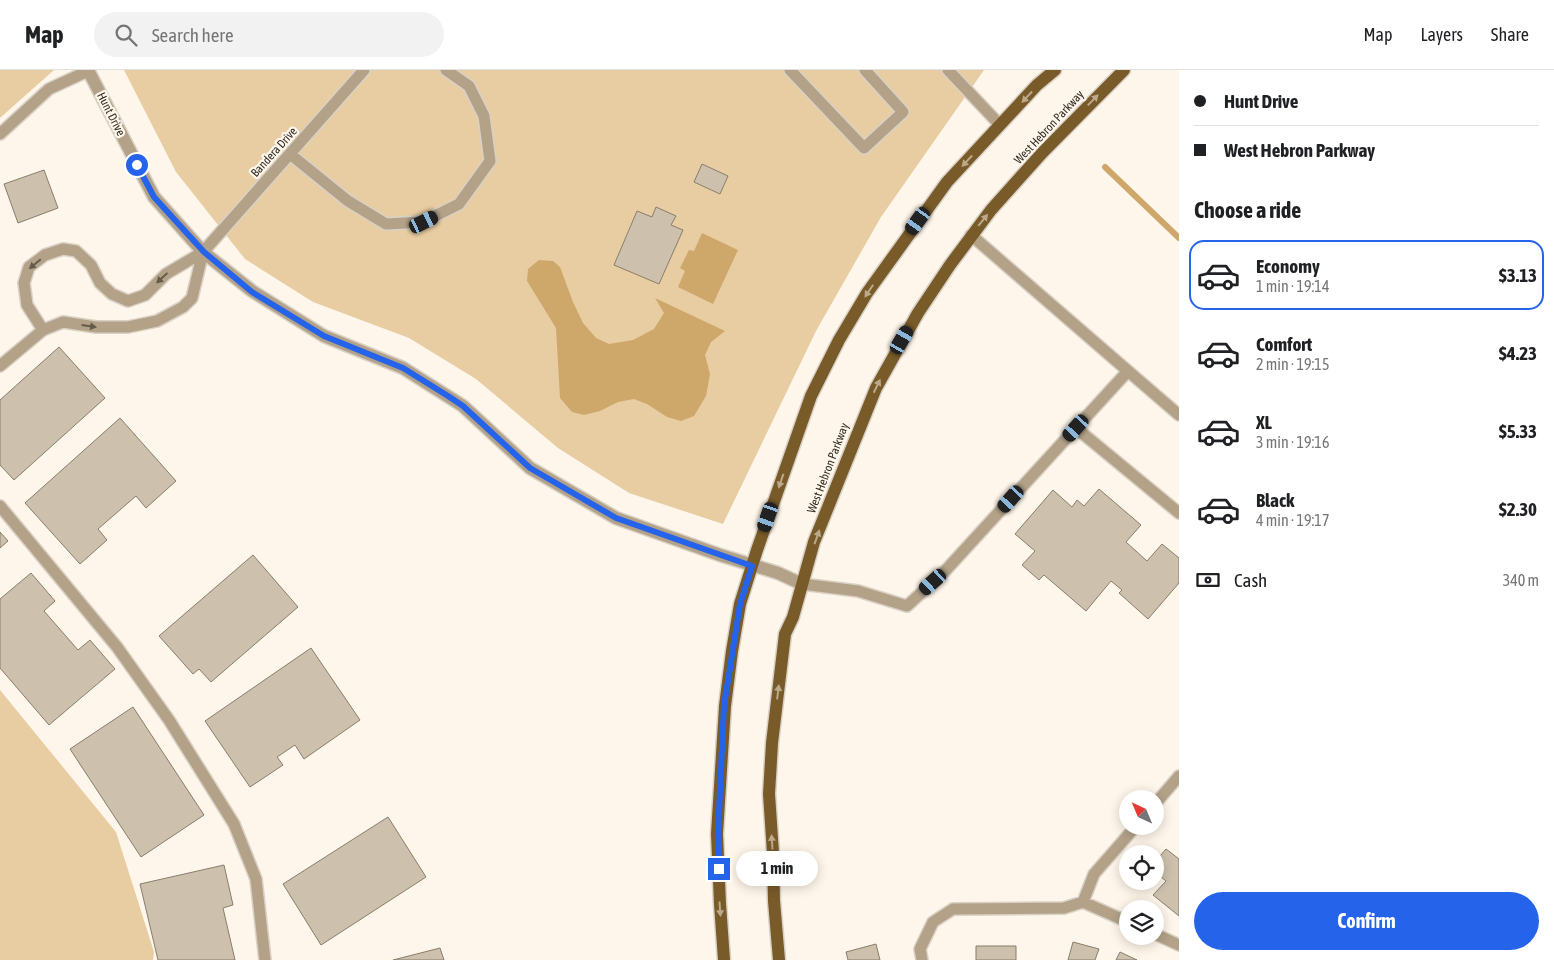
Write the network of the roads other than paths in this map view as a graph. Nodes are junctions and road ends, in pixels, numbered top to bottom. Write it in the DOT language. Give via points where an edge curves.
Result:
graph roads {
  1 [pos="88,70"];
  2 [pos="364,70"];
  3 [pos="446,70"];
  4 [pos="790,70"];
  5 [pos="865,70"];
  6 [pos="948,70"];
  7 [pos="1055,70"];
  8 [pos="1124,70"];
  9 [pos="1000,125"];
  10 [pos="0,134"];
  11 [pos="290,154"];
  12 [pos="971,235"];
  13 [pos="204,252"];
  14 [pos="43,330"];
  15 [pos="0,366"];
  16 [pos="1128,370"];
  17 [pos="1179,415"];
  18 [pos="1076,428"];
  19 [pos="0,506"];
  20 [pos="1179,513"];
  21 [pos="752,566"];
  22 [pos="802,584"];
  23 [pos="1179,776"];
  24 [pos="1164,794"];
  25 [pos="1128,835"];
  26 [pos="1082,902"];
  27 [pos="1119,918"];
  28 [pos="1164,938"];
  29 [pos="1179,945"];
  30 [pos="265,960"];
  31 [pos="724,960"];
  32 [pos="779,960"];
  33 [pos="922,960"];
  1 -- 10 [label="lane" via="49,88"];
  1 -- 13 [label="street, Hunt Drive" via="154,197"];
  2 -- 11 [label="lane, Bandera Drive"];
  3 -- 11 [label="lane" via="469,86 484,116 490,161 459,204 424,222 386,224 348,201"];
  4 -- 5 [label="lane" via="864,148 903,112"];
  6 -- 9 [label="lane"];
  7 -- 9 [label="main road, one-way"];
  12 -- 8 [label="main road, West Hebron Parkway, one-way" via="1042,153"];
  9 -- 21 [label="main road, one-way" via="947,182 867,293 839,340 811,396"];
  11 -- 13 [label="lane, Bandera Drive"];
  12 -- 16 [label="lane"];
  22 -- 12 [label="main road, West Hebron Parkway, one-way" via="814,542 876,388 918,313"];
  14 -- 13 [label="lane, one-way" via="63,322 128,327 157,321 183,307 192,298"];
  13 -- 14 [label="lane, one-way" via="166,274 145,295 128,301 112,294 76,250 45,256 29,267 24,283 27,305"];
  13 -- 21 [label="street, Hunt Drive" via="252,292 324,336 403,368 463,406 530,468 616,518"];
  14 -- 15 [label="lane"];
  16 -- 17 [label="lane"];
  16 -- 18 [label="lane"];
  18 -- 20 [label="lane"];
  18 -- 22 [label="lane" via="946,570 906,606 858,591"];
  19 -- 30 [label="lane" via="117,647 169,720 234,824 256,878"];
  21 -- 22 [label="street, Hunt Drive"];
  21 -- 31 [label="main road, one-way" via="740,604 724,706 718,834"];
  32 -- 22 [label="main road, West Hebron Parkway, one-way" via="769,794 772,743 785,634"];
  23 -- 24 [label="lane"];
  25 -- 26 [label="lane" via="1094,874"];
  26 -- 27 [label="lane"];
  26 -- 33 [label="lane" via="1064,908 953,909 932,922 920,949"];
  28 -- 29 [label="lane"];
}
